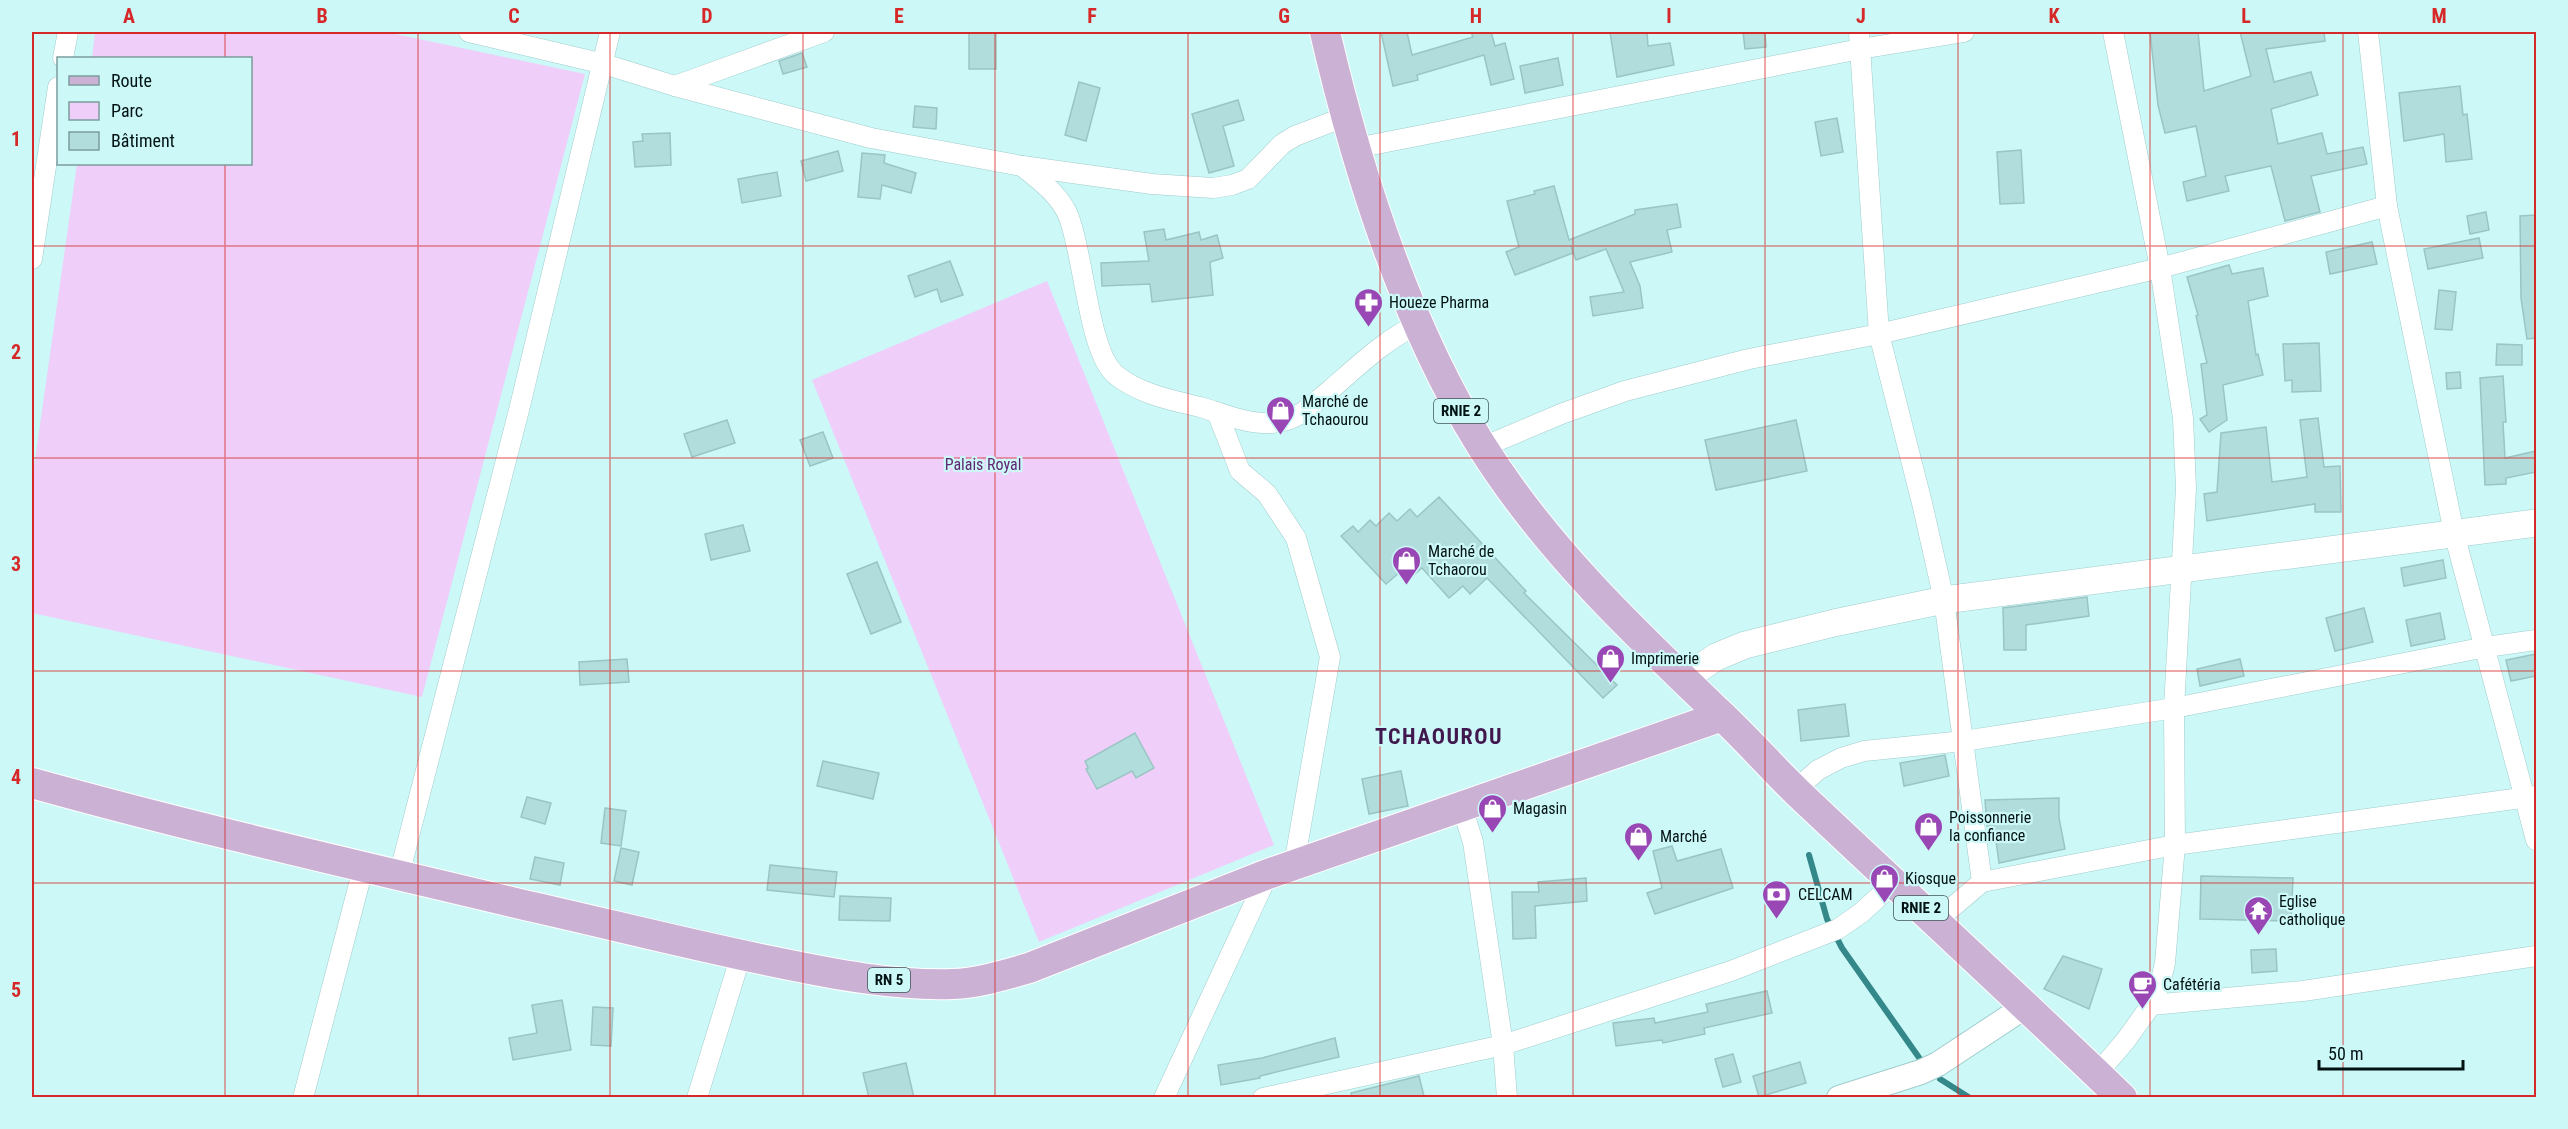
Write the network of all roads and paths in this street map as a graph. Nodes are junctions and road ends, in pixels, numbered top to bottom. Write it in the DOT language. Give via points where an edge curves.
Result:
graph roads {
  1 [pos="68,32"];
  2 [pos="469,32"];
  3 [pos="610,32"];
  4 [pos="824,32"];
  5 [pos="1325,32"];
  6 [pos="1964,32"];
  7 [pos="2113,32"];
  8 [pos="2368,32"];
  9 [pos="1860,40"];
  10 [pos="63,57"];
  11 [pos="604,64"];
  12 [pos="675,86"];
  13 [pos="57,93"];
  14 [pos="1347,116"];
  15 [pos="1356,148"];
  16 [pos="1022,166"];
  17 [pos="2387,206"];
  18 [pos="34,226"];
  19 [pos="32,259"];
  20 [pos="2160,267"];
  21 [pos="1419,324"];
  22 [pos="1879,334"];
  23 [pos="1217,412"];
  24 [pos="1483,447"];
  25 [pos="2536,523"];
  26 [pos="2454,533"];
  27 [pos="2180,568"];
  28 [pos="1944,600"];
  29 [pos="2536,640"];
  30 [pos="2486,647"];
  31 [pos="1682,680"];
  32 [pos="2175,708"];
  33 [pos="1722,716"];
  34 [pos="1964,741"];
  35 [pos="32,783"];
  36 [pos="1795,790"];
  37 [pos="2530,797"];
  38 [pos="1462,807"];
  39 [pos="2536,840"];
  40 [pos="2175,845"];
  41 [pos="364,865"];
  42 [pos="1281,869"];
  43 [pos="399,875"];
  44 [pos="1982,882"];
  45 [pos="1894,883"];
  46 [pos="1935,922"];
  47 [pos="741,955"];
  48 [pos="2536,956"];
  49 [pos="2151,1005"];
  50 [pos="2026,1006"];
  51 [pos="1503,1045"];
  52 [pos="2097,1074"];
  53 [pos="303,1098"];
  54 [pos="697,1098"];
  55 [pos="1164,1098"];
  56 [pos="1263,1098"];
  57 [pos="1508,1098"];
  58 [pos="1839,1098"];
  59 [pos="2122,1098"];
  1 -- 10 [label="street"];
  2 -- 11 [label="street"];
  3 -- 11 [label="street"];
  4 -- 12 [label="street"];
  5 -- 14 [label="main road, RNIE 2"];
  6 -- 9 [label="street"];
  7 -- 20 [label="street"];
  8 -- 17 [label="street"];
  9 -- 15 [label="street"];
  9 -- 22 [label="street"];
  11 -- 12 [label="street"];
  11 -- 43 [label="street"];
  12 -- 16 [label="street" via="871,138"];
  13 -- 18 [label="street"];
  14 -- 15 [label="main road, RNIE 2"];
  14 -- 16 [label="street" via="1282,144 1248,179 1213,188 1152,184"];
  15 -- 21 [label="main road, RNIE 2"];
  16 -- 23 [label="street" via="1051,191 1067,214 1079,250 1096,336 1113,373 1153,395"];
  17 -- 20 [label="street"];
  17 -- 26 [label="street"];
  18 -- 19 [label="street"];
  20 -- 22 [label="street"];
  20 -- 27 [label="street" via="2183,418 2186,488"];
  21 -- 23 [label="street" via="1391,339 1300,415 1282,422 1258,423"];
  21 -- 24 [label="main road, RNIE 2"];
  22 -- 24 [label="street" via="1749,359 1624,390"];
  22 -- 28 [label="street"];
  23 -- 42 [label="street" via="1240,471 1267,494 1296,538 1330,657"];
  24 -- 31 [label="main road, RNIE 2" via="1576,571"];
  25 -- 26 [label="main road"];
  26 -- 27 [label="main road"];
  26 -- 30 [label="street"];
  27 -- 28 [label="main road"];
  27 -- 32 [label="street"];
  28 -- 31 [label="main road" via="1745,645 1716,657"];
  28 -- 34 [label="street"];
  29 -- 30 [label="street"];
  30 -- 32 [label="street"];
  30 -- 37 [label="street"];
  31 -- 33 [label="main road, RNIE 2"];
  32 -- 34 [label="street"];
  32 -- 40 [label="street"];
  33 -- 36 [label="main road, RNIE 2"];
  33 -- 38 [label="main road, RN 5"];
  34 -- 36 [label="street" via="1864,751 1818,770"];
  34 -- 44 [label="street"];
  35 -- 41 [label="main road, RN 5" via="233,837"];
  36 -- 45 [label="main road, RNIE 2"];
  37 -- 39 [label="street"];
  37 -- 40 [label="street"];
  38 -- 42 [label="main road, RN 5"];
  38 -- 51 [label="street" via="1473,842"];
  40 -- 44 [label="street"];
  40 -- 49 [label="street" via="2165,963"];
  41 -- 43 [label="main road, RN 5"];
  41 -- 53 [label="street"];
  42 -- 47 [label="main road, RN 5" via="1029,968 991,979 955,984 895,981"];
  42 -- 55 [label="street"];
  43 -- 47 [label="main road, RN 5"];
  44 -- 46 [label="street"];
  45 -- 46 [label="main road, RNIE 2"];
  45 -- 51 [label="street" via="1861,913 1817,938 1731,971"];
  46 -- 50 [label="main road, RNIE 2"];
  47 -- 54 [label="street"];
  48 -- 49 [label="street" via="2303,991"];
  49 -- 52 [label="street"];
  50 -- 52 [label="main road, RNIE 2"];
  50 -- 58 [label="street" via="1938,1064"];
  51 -- 56 [label="street"];
  51 -- 57 [label="street"];
  52 -- 59 [label="main road, RNIE 2"];
}
